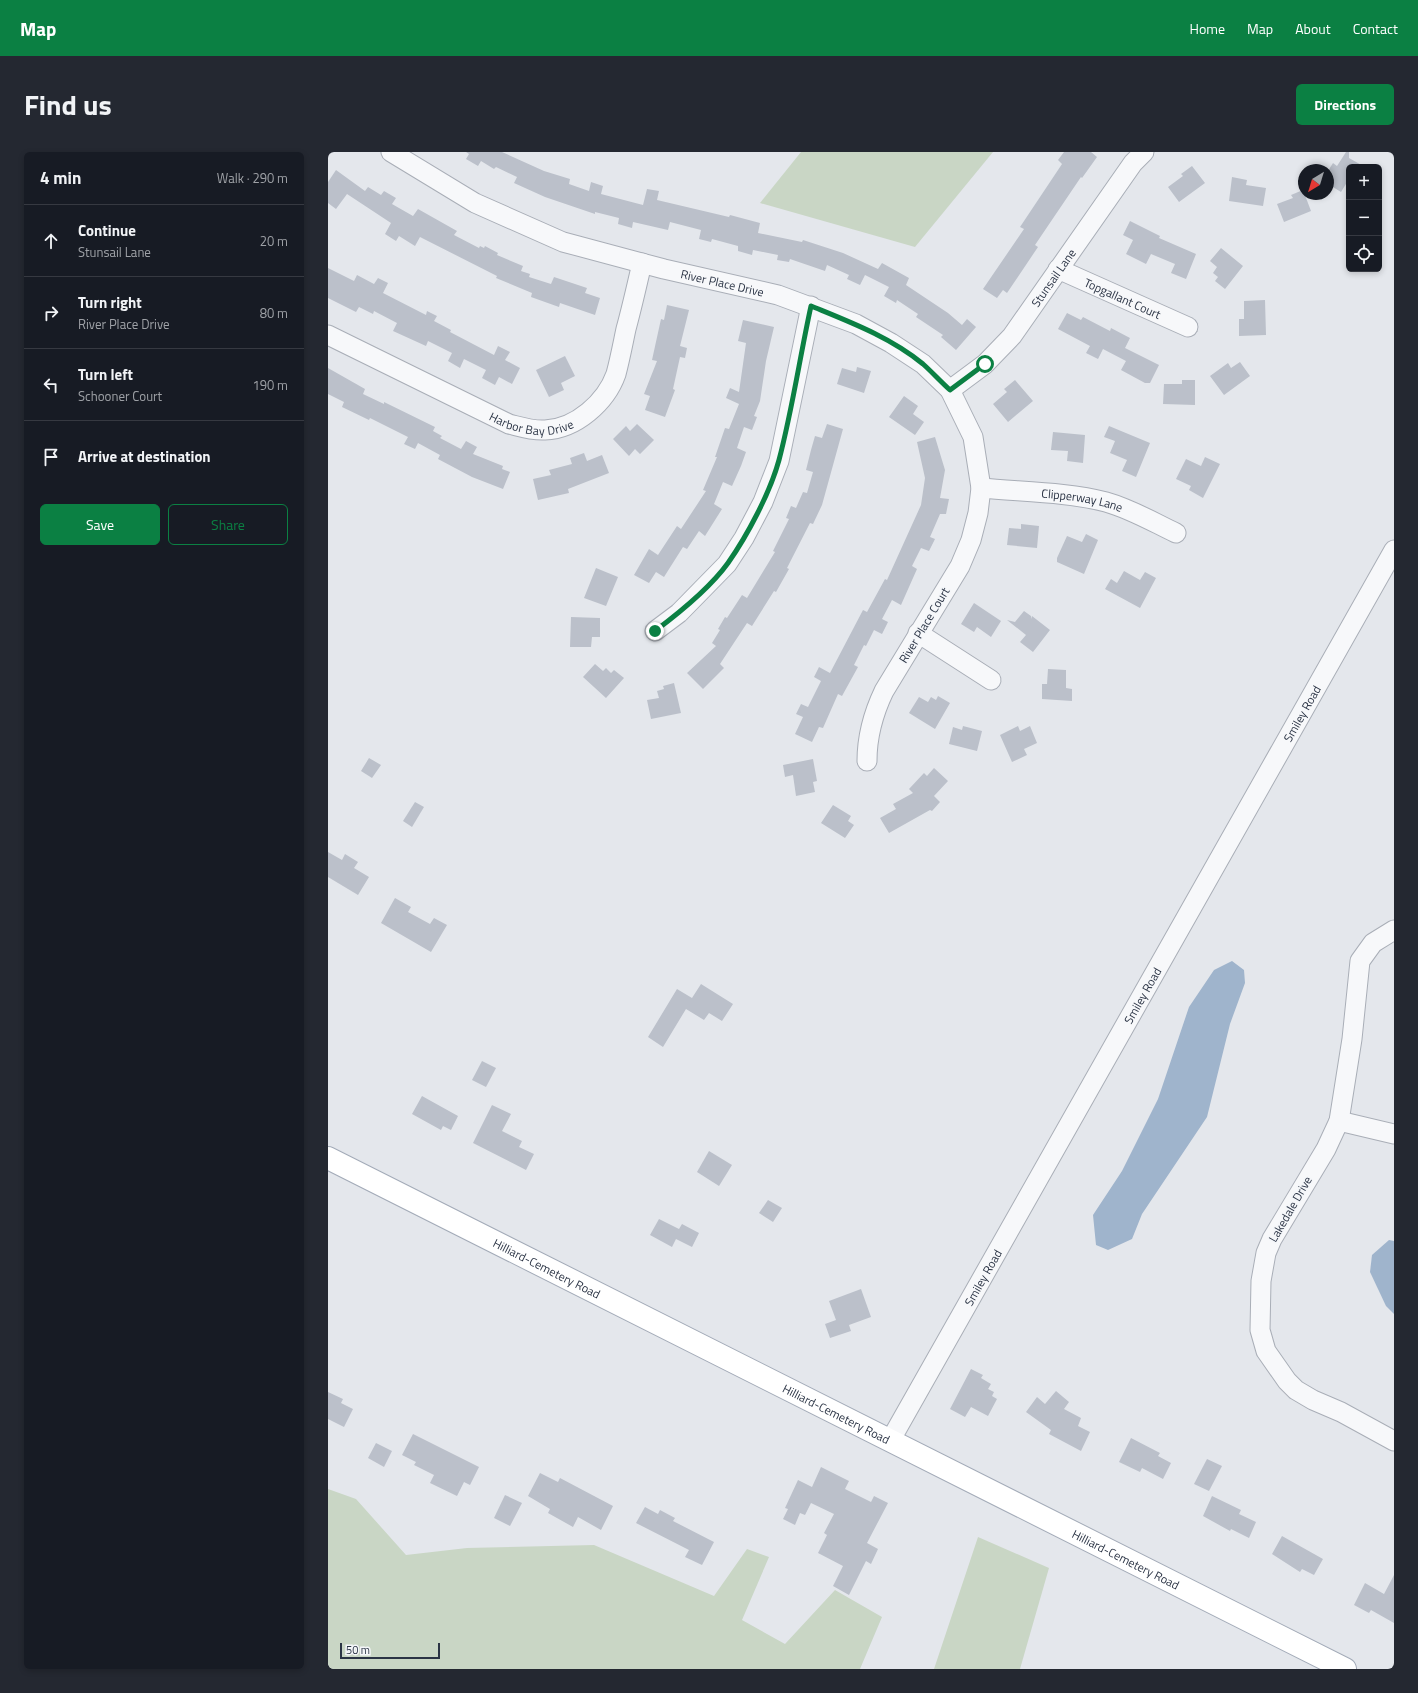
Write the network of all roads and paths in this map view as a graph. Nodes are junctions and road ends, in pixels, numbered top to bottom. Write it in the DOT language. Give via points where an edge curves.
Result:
graph roads {
  1 [pos="391,152"];
  2 [pos="1144,152"];
  3 [pos="642,263"];
  4 [pos="1058,270"];
  5 [pos="811,306"];
  6 [pos="1188,327"];
  7 [pos="328,334"];
  8 [pos="950,390"];
  9 [pos="982,488"];
  10 [pos="1176,533"];
  11 [pos="1394,550"];
  12 [pos="655,631"];
  13 [pos="918,634"];
  14 [pos="991,680"];
  15 [pos="867,761"];
  16 [pos="1394,930"];
  17 [pos="1339,1121"];
  18 [pos="1394,1134"];
  19 [pos="328,1158"];
  20 [pos="890,1441"];
  21 [pos="1394,1441"];
  22 [pos="1345,1669"];
  1 -- 3 [label="street, River Place Drive" via="475,203 564,242"];
  2 -- 4 [label="street, Stunsail Lane" via="1133,162"];
  3 -- 5 [label="street, River Place Drive" via="778,295"];
  3 -- 7 [label="street, Harbor Bay Drive" via="615,374 605,394 590,411 560,428 539,430 509,424"];
  4 -- 6 [label="street, Topgallant Court"];
  4 -- 8 [label="street, Stunsail Lane" via="1012,336 985,364"];
  5 -- 8 [label="street, River Place Drive" via="856,324 891,343 923,364"];
  5 -- 12 [label="street" via="779,461 763,502 727,564 679,613"];
  8 -- 9 [label="street, River Place Drive" via="973,436"];
  9 -- 10 [label="street, Clipperway Lane" via="1106,502"];
  9 -- 13 [label="street, River Place Court" via="971,540 960,566"];
  11 -- 20 [label="street, Smiley Road"];
  13 -- 14 [label="street"];
  13 -- 15 [label="street, River Place Court" via="874,712 867,744"];
  16 -- 17 [label="street, Lakedale Drive" via="1373,943 1360,961 1352,1040"];
  17 -- 18 [label="street"];
  17 -- 21 [label="street, Lakedale Drive" via="1326,1149 1272,1239 1266,1254 1261,1281 1262,1339 1266,1352 1296,1390"];
  19 -- 20 [label="main road, Hilliard-Cemetery Road"];
  20 -- 22 [label="main road, Hilliard-Cemetery Road"];
}
